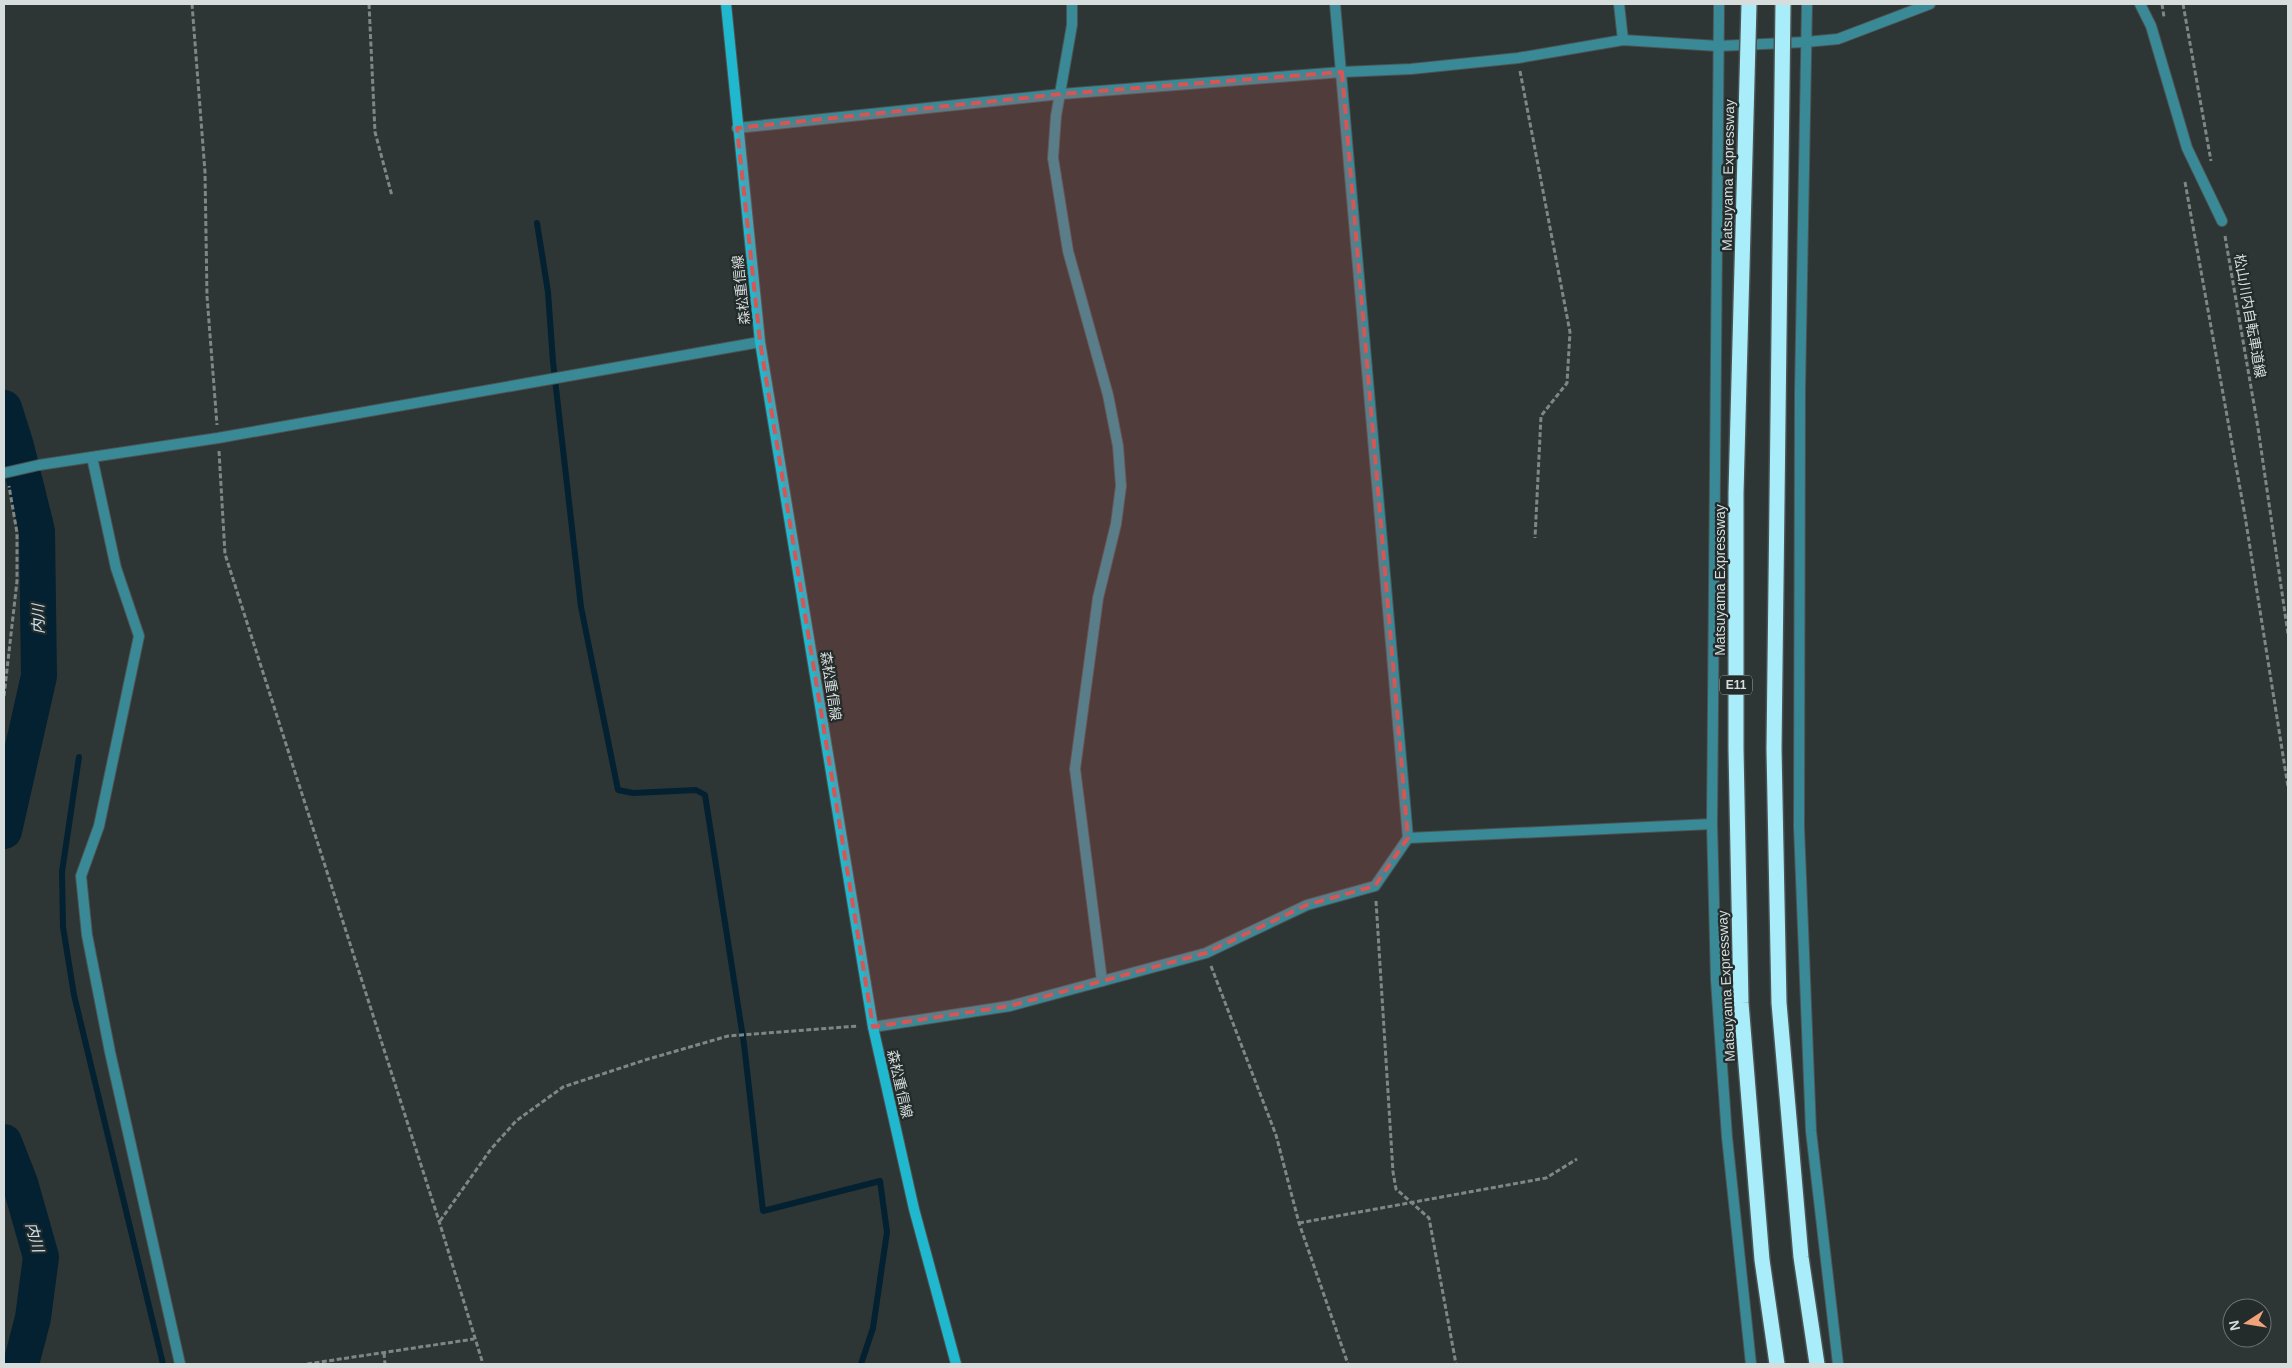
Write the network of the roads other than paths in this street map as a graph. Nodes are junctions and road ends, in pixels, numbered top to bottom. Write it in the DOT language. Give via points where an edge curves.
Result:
graph roads {
  1 [pos="726,4"];
  2 [pos="1072,4"];
  3 [pos="1335,4"];
  4 [pos="1619,4"];
  5 [pos="1719,4"];
  6 [pos="1748,4"];
  7 [pos="1783,4"];
  8 [pos="1807,4"];
  9 [pos="1930,4"];
  10 [pos="2140,4"];
  11 [pos="1623,40"];
  12 [pos="1806,42"];
  13 [pos="1718,46"];
  14 [pos="1342,72"];
  15 [pos="1061,94"];
  16 [pos="737,128"];
  17 [pos="2222,221"];
  18 [pos="760,342"];
  19 [pos="92,457"];
  20 [pos="7,475"];
  21 [pos="1712,824"];
  22 [pos="1408,838"];
  23 [pos="1102,981"];
  24 [pos="873,1027"];
  25 [pos="180,1364"];
  26 [pos="956,1364"];
  27 [pos="1751,1364"];
  28 [pos="1777,1364"];
  29 [pos="1816,1364"];
  30 [pos="1838,1364"];
  1 -- 16 [label="main road, 森松重信線"];
  2 -- 15 [label="street" via="1072,26"];
  3 -- 14 [label="street"];
  4 -- 11 [label="street"];
  5 -- 13 [label="street"];
  6 -- 28 [label="highway, Matsuyama Expressway / E11, bridge" via="1736,493 1736,749 1741,1003 1762,1260"];
  7 -- 29 [label="highway, bridge" via="1774,749 1779,984 1801,1257"];
  8 -- 12 [label="street"];
  9 -- 12 [label="street" via="1838,39"];
  10 -- 17 [label="street" via="2151,26 2187,148"];
  11 -- 13 [label="street"];
  11 -- 14 [label="street" via="1518,58"];
  12 -- 13 [label="street"];
  12 -- 30 [label="street" via="1800,390 1799,827 1811,1131"];
  13 -- 21 [label="street"];
  14 -- 15 [label="street"];
  14 -- 22 [label="street"];
  15 -- 16 [label="street"];
  15 -- 23 [label="street" via="1053,158 1068,251 1108,395 1118,446 1121,486 1116,524 1098,598 1075,769"];
  16 -- 18 [label="main road, 森松重信線"];
  18 -- 19 [label="street" via="218,438"];
  18 -- 24 [label="main road, 森松重信線"];
  19 -- 20 [label="street" via="39,465"];
  19 -- 25 [label="street" via="116,568 139,636 99,826 82,876 86,925 110,1052"];
  21 -- 22 [label="street"];
  21 -- 27 [label="street" via="1716,980 1727,1137"];
  22 -- 23 [label="street" via="1375,886 1307,905 1206,953"];
  23 -- 24 [label="street" via="1010,1006"];
  24 -- 26 [label="main road, 森松重信線" via="914,1210"];
}
